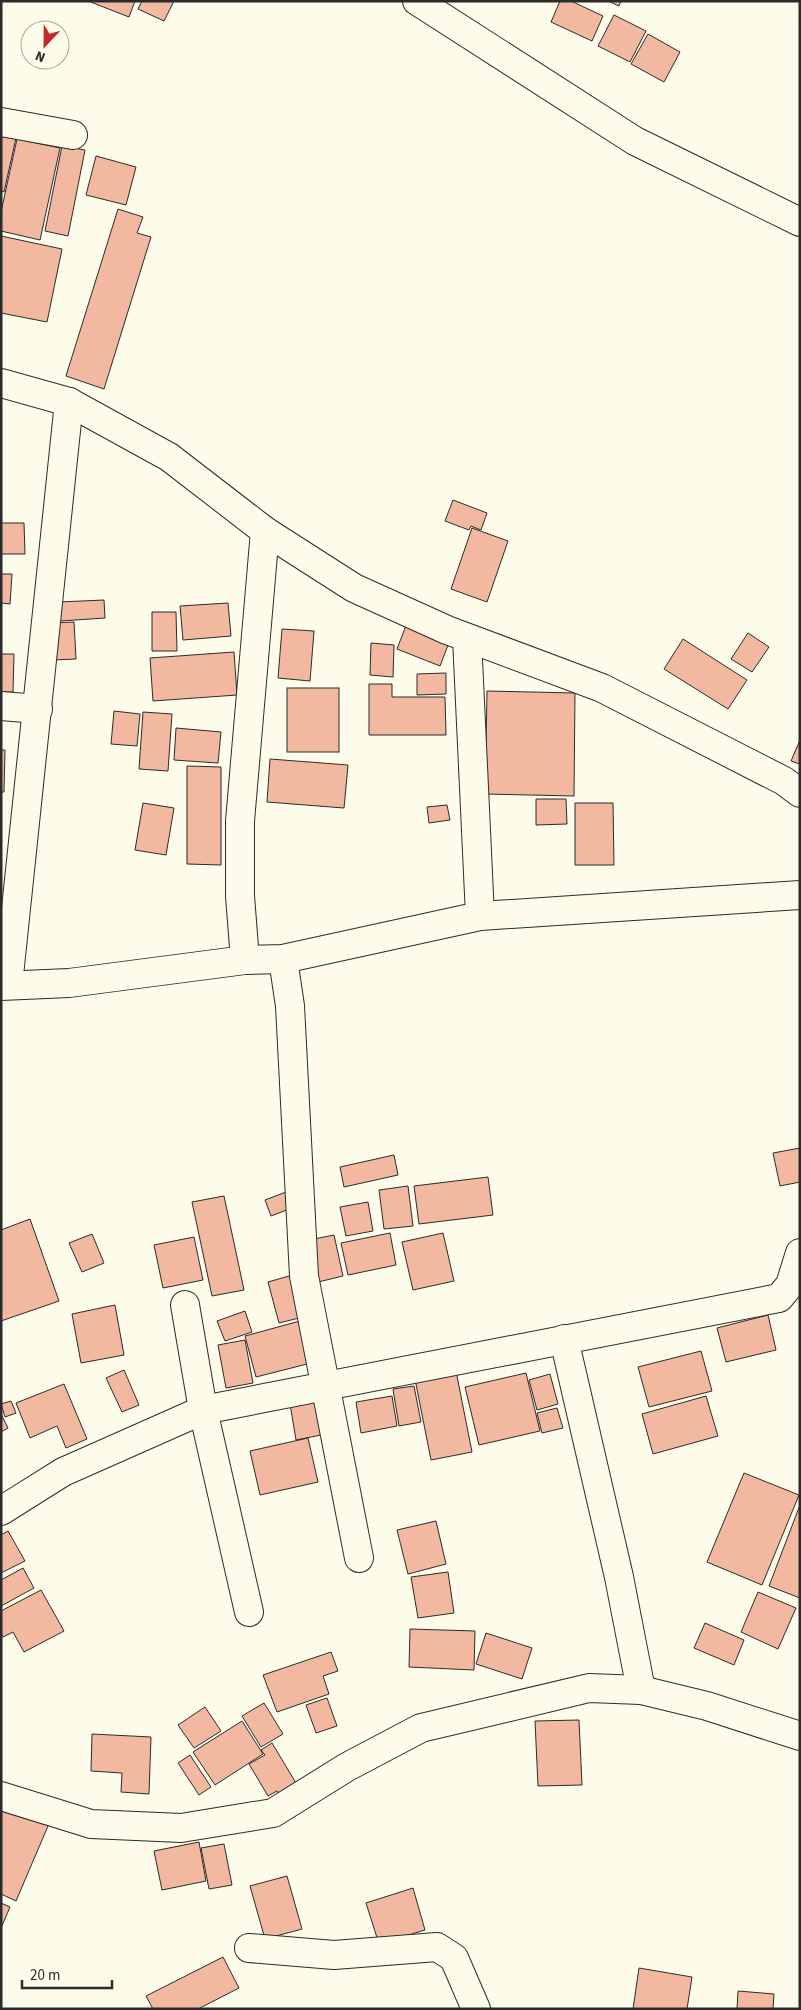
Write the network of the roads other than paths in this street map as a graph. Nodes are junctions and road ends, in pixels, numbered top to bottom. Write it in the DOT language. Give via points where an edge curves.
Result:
graph roads {
  1 [pos="417,1"];
  2 [pos="1,122"];
  3 [pos="72,135"];
  4 [pos="800,222"];
  5 [pos="1,383"];
  6 [pos="69,402"];
  7 [pos="265,531"];
  8 [pos="467,638"];
  9 [pos="1,706"];
  10 [pos="38,709"];
  11 [pos="800,793"];
  12 [pos="800,895"];
  13 [pos="480,916"];
  14 [pos="283,959"];
  15 [pos="245,960"];
  16 [pos="5,985"];
  17 [pos="800,1253"];
  18 [pos="185,1305"];
  19 [pos="564,1339"];
  20 [pos="325,1386"];
  21 [pos="203,1410"];
  22 [pos="1,1511"];
  23 [pos="359,1558"];
  24 [pos="249,1612"];
  25 [pos="641,1690"];
  26 [pos="800,1736"];
  27 [pos="1,1796"];
  28 [pos="249,1948"];
  29 [pos="476,2009"];
  1 -- 4 [label="street" via="635,141"];
  2 -- 3 [label="street"];
  5 -- 6 [label="street"];
  6 -- 7 [label="street" via="169,457"];
  6 -- 10 [label="street"];
  7 -- 8 [label="street" via="354,588"];
  7 -- 15 [label="street" via="240,821 240,896"];
  8 -- 11 [label="street" via="602,688 784,781"];
  8 -- 13 [label="street"];
  9 -- 10 [label="street"];
  10 -- 16 [label="street"];
  12 -- 13 [label="street"];
  13 -- 14 [label="street"];
  14 -- 15 [label="street"];
  14 -- 20 [label="street" via="290,1006 304,1276"];
  15 -- 16 [label="street" via="69,983"];
  17 -- 19 [label="street" via="790,1285 779,1298"];
  18 -- 21 [label="street"];
  19 -- 20 [label="street"];
  19 -- 25 [label="street" via="619,1577"];
  20 -- 21 [label="street"];
  20 -- 23 [label="street"];
  21 -- 22 [label="street" via="63,1472"];
  21 -- 24 [label="street"];
  25 -- 26 [label="street" via="706,1706"];
  25 -- 27 [label="street" via="589,1688 421,1728 347,1767 273,1813 181,1828 91,1824"];
  28 -- 29 [label="street" via="334,1955 437,1947 454,1958"];
}
